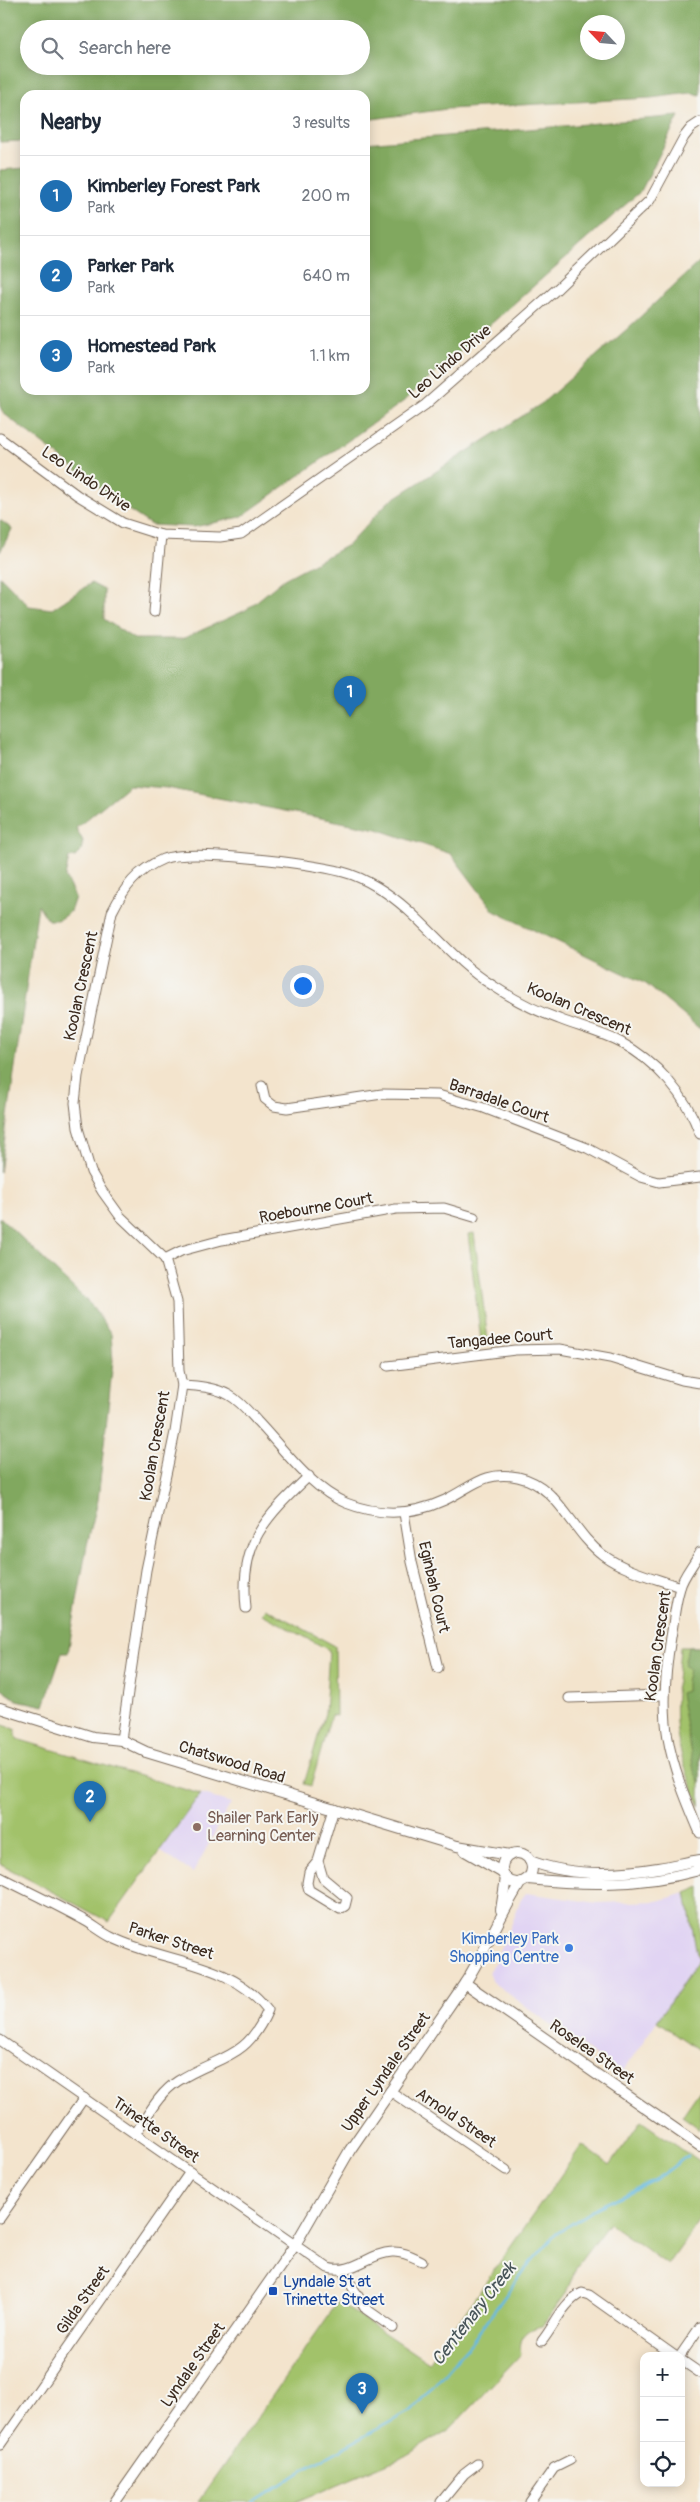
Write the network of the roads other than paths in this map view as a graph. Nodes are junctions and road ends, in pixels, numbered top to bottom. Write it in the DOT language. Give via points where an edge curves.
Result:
graph roads {
  1 [pos="700,122"];
  2 [pos="0,438"];
  3 [pos="161,534"];
  4 [pos="154,612"];
  5 [pos="262,1086"];
  6 [pos="700,1134"];
  7 [pos="700,1177"];
  8 [pos="474,1216"];
  9 [pos="165,1260"];
  10 [pos="388,1366"];
  11 [pos="700,1383"];
  12 [pos="182,1385"];
  13 [pos="309,1476"];
  14 [pos="404,1513"];
  15 [pos="700,1552"];
  16 [pos="680,1587"];
  17 [pos="246,1608"];
  18 [pos="438,1668"];
  19 [pos="664,1696"];
  20 [pos="569,1698"];
  21 [pos="0,1708"];
  22 [pos="122,1740"];
  23 [pos="334,1808"];
  24 [pos="700,1833"];
  25 [pos="457,1846"];
  26 [pos="510,1855"];
  27 [pos="700,1860"];
  28 [pos="318,1861"];
  29 [pos="530,1861"];
  30 [pos="700,1867"];
  31 [pos="644,1870"];
  32 [pos="505,1875"];
  33 [pos="0,1877"];
  34 [pos="525,1881"];
  35 [pos="646,1882"];
  36 [pos="500,1915"];
  37 [pos="466,1983"];
  38 [pos="0,2040"];
  39 [pos="390,2091"];
  40 [pos="84,2098"];
  41 [pos="135,2134"];
  42 [pos="700,2146"];
  43 [pos="506,2170"];
  44 [pos="190,2172"];
  45 [pos="0,2218"];
  46 [pos="295,2245"];
  47 [pos="422,2261"];
  48 [pos="342,2270"];
  49 [pos="700,2327"];
  50 [pos="393,2328"];
  51 [pos="542,2341"];
  52 [pos="669,2352"];
  53 [pos="683,2352"];
  54 [pos="685,2363"];
  55 [pos="700,2373"];
  56 [pos="0,2445"];
  57 [pos="570,2460"];
  58 [pos="477,2464"];
  59 [pos="115,2502"];
  60 [pos="441,2502"];
  61 [pos="530,2502"];
  1 -- 3 [label="street, Leo Lindo Drive" via="684,137 650,200 558,288 425,405 241,534 220,537"];
  2 -- 3 [label="street, Leo Lindo Drive" via="106,514 123,523"];
  3 -- 4 [label="street"];
  5 -- 7 [label="street, Barradale Court" via="265,1099 274,1106 288,1108 382,1094 438,1095 484,1108 587,1148 641,1177 659,1182"];
  6 -- 9 [label="street, Koolan Crescent" via="679,1093 636,1051 601,1033 542,1012 492,986 455,957 402,903 378,887 345,873 308,865 176,855 132,879 112,912 75,1103 83,1150 102,1191 120,1216"];
  8 -- 9 [label="street, Roebourne Court" via="444,1208 396,1209 222,1240 181,1251"];
  9 -- 12 [label="street, Koolan Crescent" via="177,1302"];
  10 -- 11 [label="street, Tangadee Court" via="515,1350 560,1348"];
  12 -- 13 [label="street" via="209,1388 237,1401"];
  12 -- 22 [label="street, Koolan Crescent" via="146,1570"];
  13 -- 14 [label="street" via="332,1495 360,1508"];
  13 -- 17 [label="street" via="255,1537 244,1582"];
  14 -- 16 [label="street" via="446,1499 480,1479 496,1475 529,1480 551,1494 580,1532 604,1556"];
  14 -- 18 [label="street, Eginbah Court" via="412,1562"];
  15 -- 16 [label="street, Koolan Crescent"];
  16 -- 19 [label="street, Koolan Crescent"];
  19 -- 20 [label="street"];
  19 -- 24 [label="street, Koolan Crescent" via="670,1754"];
  21 -- 22 [label="street, Chatswood Road" via="93,1737"];
  22 -- 23 [label="street, Chatswood Road" via="146,1752"];
  23 -- 25 [label="street, Chatswood Road"];
  23 -- 28 [label="street"];
  25 -- 26 [label="street, Chatswood Road"];
  25 -- 32 [label="street, Chatswood Road"];
  26 -- 29 [label="street" via="519,1853"];
  26 -- 32 [label="street" via="504,1863"];
  27 -- 31 [label="street"];
  28 -- 28 [label="street" via="323,1878 347,1898 345,1906 340,1909 307,1888 309,1872"];
  29 -- 31 [label="street" via="580,1873"];
  29 -- 34 [label="street" via="532,1870"];
  30 -- 35 [label="street"];
  31 -- 35 [label="street"];
  32 -- 34 [label="street" via="513,1882"];
  32 -- 36 [label="street, Upper Lyndale Street"];
  33 -- 41 [label="street, Parker Street" via="142,1951 202,1965 224,1975 259,1998 268,2010 259,2030 246,2044 230,2056 178,2081 162,2094"];
  34 -- 35 [label="street"];
  34 -- 36 [label="street, Upper Lyndale Street"];
  36 -- 37 [label="street, Upper Lyndale Street"];
  37 -- 39 [label="street, Upper Lyndale Street"];
  37 -- 42 [label="street, Roselea Street"];
  38 -- 40 [label="street, Trinette Street"];
  39 -- 43 [label="street, Arnold Street"];
  39 -- 46 [label="street, Upper Lyndale Street" via="350,2150"];
  40 -- 41 [label="street, Trinette Street"];
  40 -- 45 [label="street"];
  41 -- 44 [label="street, Trinette Street"];
  44 -- 46 [label="street, Trinette Street"];
  44 -- 56 [label="street, Gilda Street"];
  46 -- 48 [label="street, Trinette Street" via="328,2268"];
  46 -- 59 [label="street, Lyndale Street"];
  47 -- 48 [label="street" via="393,2252"];
  48 -- 50 [label="street" via="366,2309"];
  49 -- 53 [label="street"];
  51 -- 52 [label="street" via="566,2306 582,2293"];
  54 -- 55 [label="street"];
  57 -- 61 [label="street" via="554,2468"];
  58 -- 60 [label="street" via="464,2474"];
}
